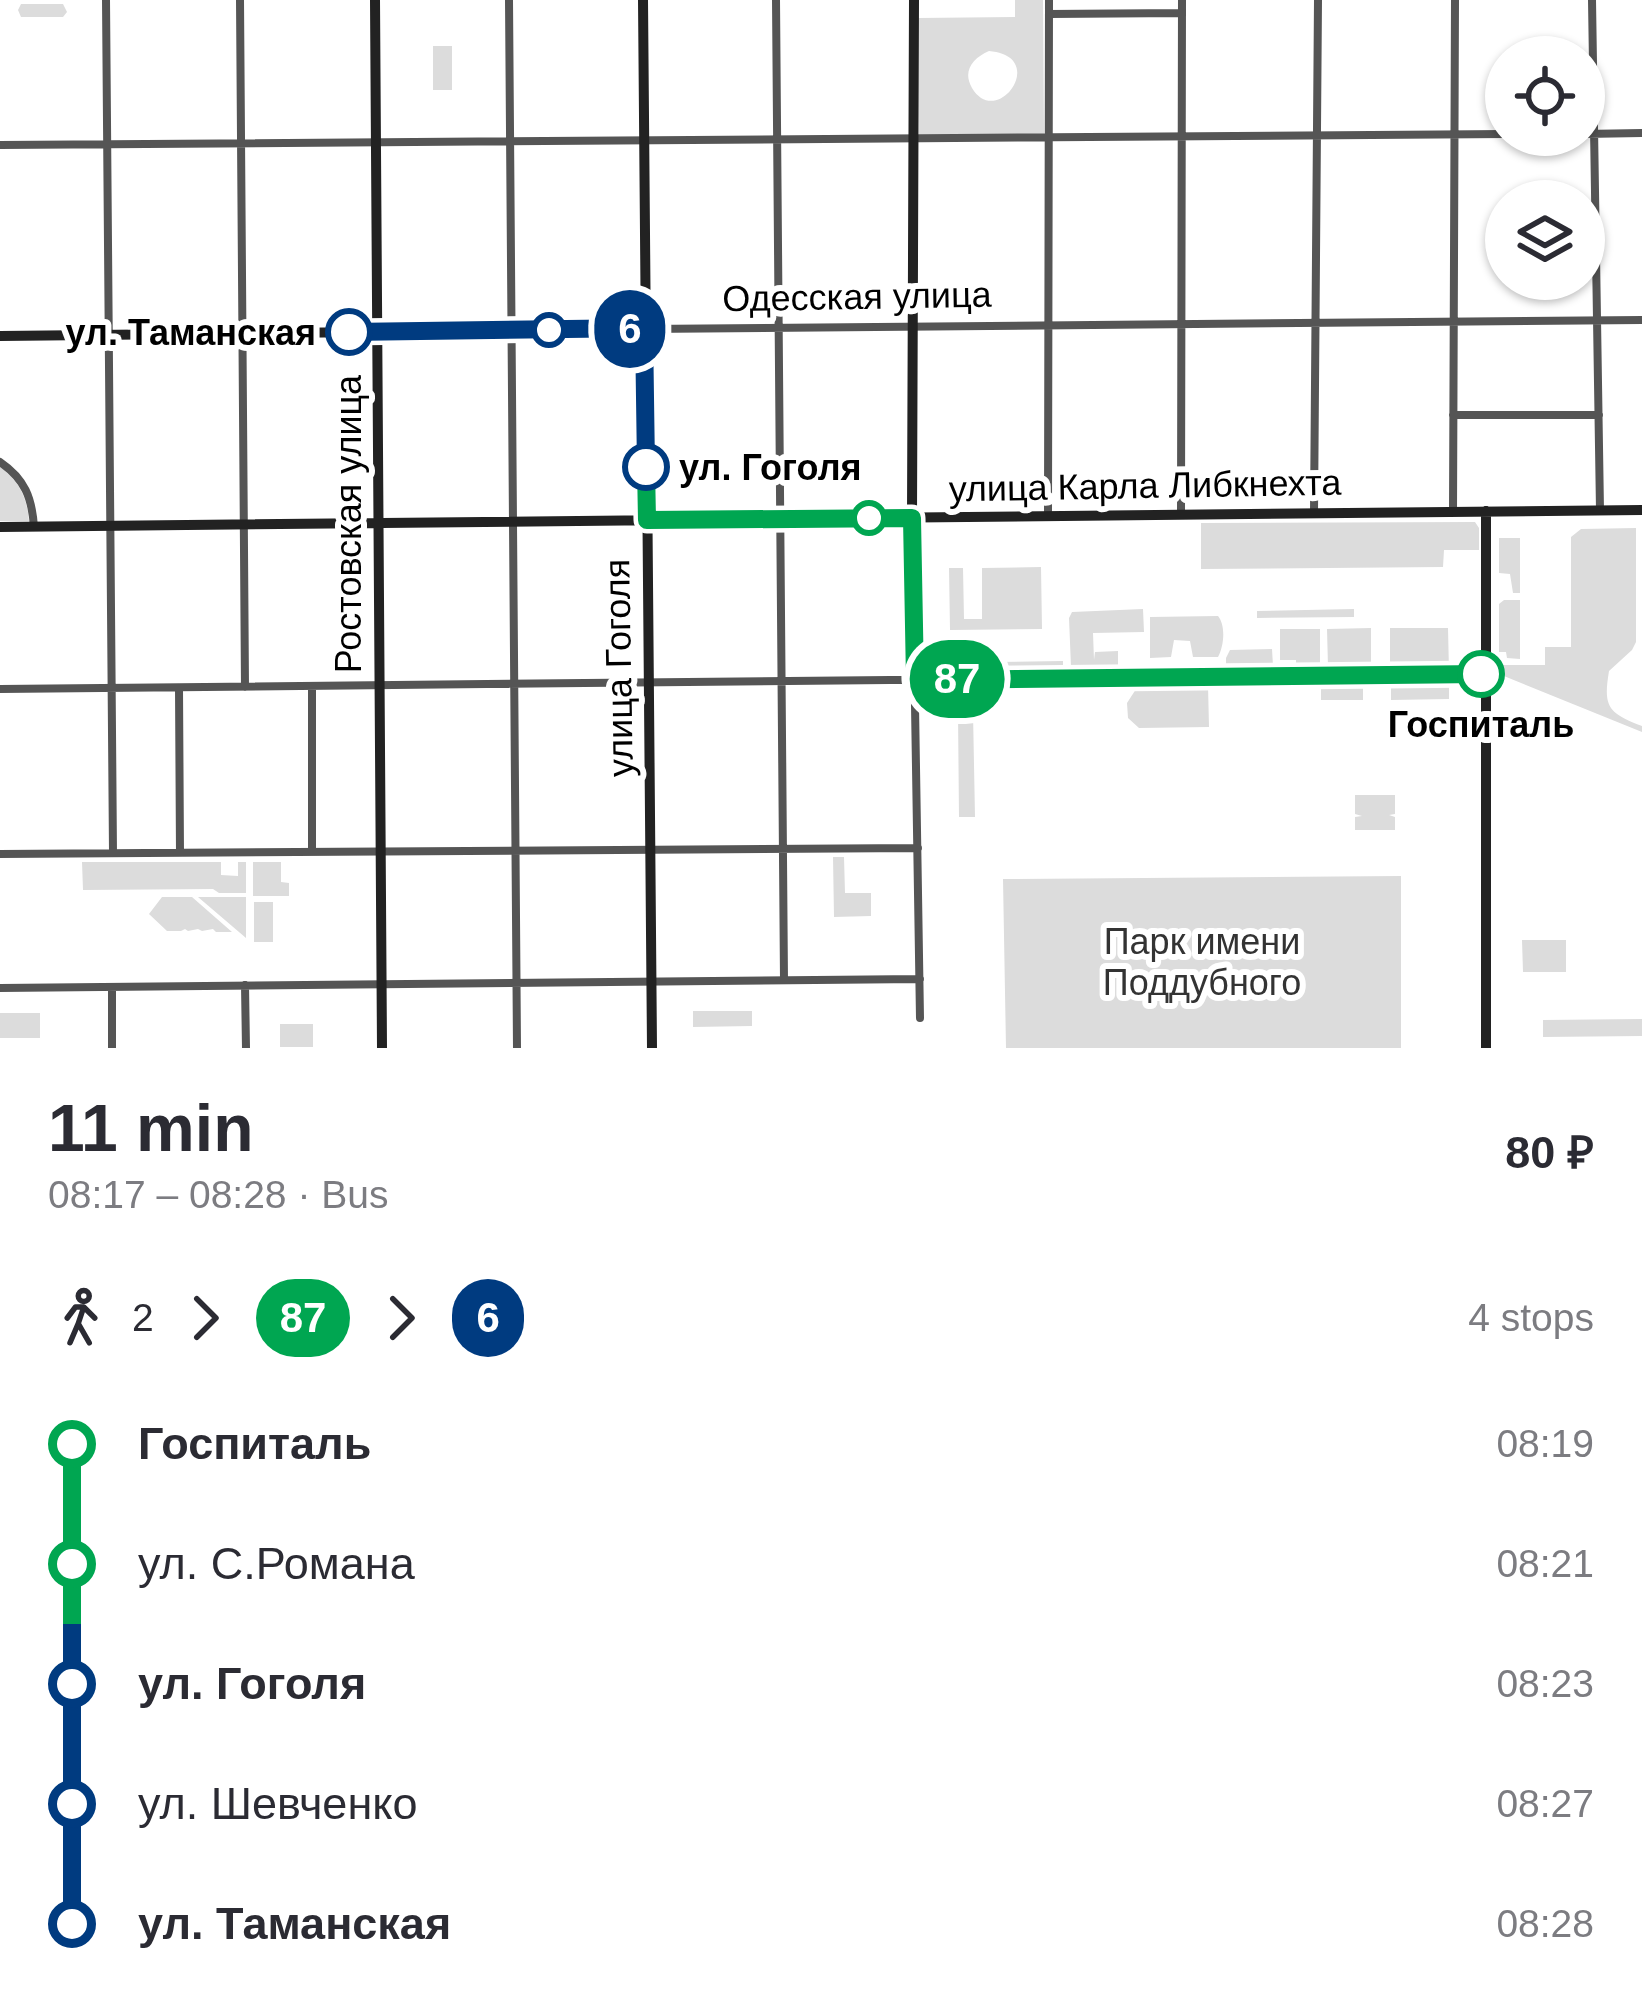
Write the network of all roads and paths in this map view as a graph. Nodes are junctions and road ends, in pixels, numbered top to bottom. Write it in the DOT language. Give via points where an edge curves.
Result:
graph roads {
  1 [pos="106,0"];
  2 [pos="240,0"];
  3 [pos="375,0"];
  4 [pos="509,0"];
  5 [pos="643,0"];
  6 [pos="776,0"];
  7 [pos="914,0"];
  8 [pos="1049,0"];
  9 [pos="1182,0"];
  10 [pos="1318,0"];
  11 [pos="1455,0"];
  12 [pos="1592,0"];
  13 [pos="1182,13"];
  14 [pos="1049,14"];
  15 [pos="1591,36"];
  16 [pos="1642,133"];
  17 [pos="1454,134"];
  18 [pos="1485,134"];
  19 [pos="1605,134"];
  20 [pos="1317,135"];
  21 [pos="1049,137"];
  22 [pos="1181,137"];
  23 [pos="914,138"];
  24 [pos="777,139"];
  25 [pos="644,140"];
  26 [pos="509,141"];
  27 [pos="376,142"];
  28 [pos="241,143"];
  29 [pos="107,144"];
  30 [pos="0,145"];
  31 [pos="1590,156"];
  32 [pos="1642,320"];
  33 [pos="1597,321"];
  34 [pos="1453,322"];
  35 [pos="1315,323"];
  36 [pos="1181,324"];
  37 [pos="1048,325"];
  38 [pos="913,326"];
  39 [pos="779,327"];
  40 [pos="644,328"];
  41 [pos="511,330"];
  42 [pos="376,332"];
  43 [pos="242,333"];
  44 [pos="109,334"];
  45 [pos="0,336"];
  46 [pos="1453,415"];
  47 [pos="1599,415"];
  48 [pos="0,463"];
  49 [pos="1600,510"];
  50 [pos="1642,510"];
  51 [pos="1486,511"];
  52 [pos="1453,512"];
  53 [pos="1314,513"];
  54 [pos="1181,514"];
  55 [pos="1048,516"];
  56 [pos="912,518"];
  57 [pos="781,519"];
  58 [pos="647,520"];
  59 [pos="512,522"];
  60 [pos="378,523"];
  61 [pos="244,525"];
  62 [pos="110,526"];
  63 [pos="0,527"];
  64 [pos="34,527"];
  65 [pos="1486,674"];
  66 [pos="915,680"];
  67 [pos="782,682"];
  68 [pos="649,683"];
  69 [pos="513,684"];
  70 [pos="312,686"];
  71 [pos="380,686"];
  72 [pos="245,687"];
  73 [pos="111,688"];
  74 [pos="179,688"];
  75 [pos="0,689"];
  76 [pos="918,848"];
  77 [pos="783,849"];
  78 [pos="650,850"];
  79 [pos="515,851"];
  80 [pos="312,852"];
  81 [pos="381,852"];
  82 [pos="113,853"];
  83 [pos="181,853"];
  84 [pos="0,854"];
  85 [pos="920,979"];
  86 [pos="784,980"];
  87 [pos="651,982"];
  88 [pos="517,983"];
  89 [pos="382,984"];
  90 [pos="245,985"];
  91 [pos="112,986"];
  92 [pos="0,988"];
  93 [pos="920,1018"];
  94 [pos="112,1048"];
  95 [pos="246,1048"];
  96 [pos="382,1048"];
  97 [pos="517,1048"];
  98 [pos="652,1048"];
  99 [pos="1486,1048"];
  1 -- 29 [label="street"];
  2 -- 28 [label="street"];
  3 -- 27 [label="street, Ростовская улица"];
  4 -- 26 [label="street"];
  5 -- 25 [label="street, улица Гоголя"];
  6 -- 24 [label="street"];
  7 -- 23 [label="street"];
  8 -- 14 [label="street"];
  9 -- 13 [label="street"];
  10 -- 20 [label="street"];
  11 -- 17 [label="street"];
  12 -- 15 [label="street"];
  13 -- 14 [label="street"];
  13 -- 22 [label="street"];
  14 -- 21 [label="street"];
  16 -- 19 [label="street"];
  17 -- 18 [label="street"];
  17 -- 20 [label="street"];
  17 -- 34 [label="street"];
  20 -- 22 [label="street"];
  20 -- 35 [label="street"];
  21 -- 22 [label="street"];
  21 -- 23 [label="street"];
  21 -- 37 [label="street"];
  22 -- 36 [label="street"];
  23 -- 24 [label="street"];
  23 -- 38 [label="street"];
  24 -- 25 [label="street"];
  24 -- 39 [label="street"];
  25 -- 26 [label="street"];
  25 -- 40 [label="street, улица Гоголя"];
  26 -- 27 [label="street"];
  26 -- 41 [label="street"];
  27 -- 28 [label="street"];
  27 -- 42 [label="street, Ростовская улица"];
  28 -- 29 [label="street"];
  28 -- 43 [label="street"];
  29 -- 30 [label="street"];
  29 -- 44 [label="street"];
  31 -- 33 [label="street"];
  32 -- 33 [label="street, Одесская улица"];
  33 -- 34 [label="street, Одесская улица"];
  33 -- 47 [label="street"];
  34 -- 35 [label="street, Одесская улица"];
  34 -- 46 [label="street"];
  35 -- 36 [label="street, Одесская улица"];
  35 -- 53 [label="street"];
  36 -- 37 [label="street, Одесская улица"];
  36 -- 54 [label="street"];
  37 -- 38 [label="street, Одесская улица"];
  37 -- 55 [label="street"];
  38 -- 39 [label="street, Одесская улица"];
  38 -- 56 [label="street"];
  39 -- 40 [label="street, Одесская улица"];
  39 -- 57 [label="street"];
  40 -- 41 [label="street, Одесская улица"];
  40 -- 58 [label="street, улица Гоголя"];
  41 -- 42 [label="street, Одесская улица"];
  41 -- 59 [label="street"];
  42 -- 43 [label="street, Одесская улица"];
  42 -- 60 [label="street, Ростовская улица"];
  43 -- 44 [label="street, Одесская улица"];
  43 -- 61 [label="street"];
  44 -- 45 [label="street, Одесская улица"];
  44 -- 62 [label="street"];
  46 -- 47 [label="street"];
  46 -- 52 [label="street"];
  47 -- 49 [label="street"];
  48 -- 64 [label="street" via="26,488"];
  49 -- 50 [label="street, улица Карла Либкнехта"];
  49 -- 51 [label="street, улица Карла Либкнехта"];
  51 -- 52 [label="street, улица Карла Либкнехта"];
  51 -- 65 [label="street"];
  52 -- 53 [label="street, улица Карла Либкнехта"];
  53 -- 54 [label="street, улица Карла Либкнехта"];
  54 -- 55 [label="street, улица Карла Либкнехта"];
  55 -- 56 [label="street, улица Карла Либкнехта"];
  56 -- 57 [label="street, улица Карла Либкнехта"];
  56 -- 66 [label="street"];
  57 -- 58 [label="street, улица Карла Либкнехта"];
  57 -- 67 [label="street"];
  58 -- 59 [label="street, улица Карла Либкнехта"];
  58 -- 68 [label="street, улица Гоголя"];
  59 -- 60 [label="street, улица Карла Либкнехта"];
  59 -- 69 [label="street"];
  60 -- 61 [label="street, улица Карла Либкнехта"];
  60 -- 71 [label="street, Ростовская улица"];
  61 -- 62 [label="street, улица Карла Либкнехта"];
  61 -- 72 [label="street"];
  62 -- 64 [label="street, улица Карла Либкнехта"];
  62 -- 73 [label="street"];
  63 -- 64 [label="street, улица Карла Либкнехта"];
  65 -- 66 [label="street"];
  65 -- 99 [label="street"];
  66 -- 67 [label="street"];
  66 -- 76 [label="street"];
  67 -- 68 [label="street"];
  67 -- 77 [label="street"];
  68 -- 69 [label="street"];
  68 -- 78 [label="street, улица Гоголя"];
  69 -- 71 [label="street"];
  69 -- 79 [label="street"];
  70 -- 71 [label="street"];
  70 -- 72 [label="street"];
  70 -- 80 [label="street"];
  71 -- 81 [label="street, Ростовская улица"];
  72 -- 74 [label="street"];
  73 -- 74 [label="street"];
  73 -- 75 [label="street"];
  73 -- 82 [label="street"];
  74 -- 83 [label="street"];
  76 -- 77 [label="street"];
  76 -- 85 [label="street"];
  77 -- 78 [label="street"];
  77 -- 86 [label="street"];
  78 -- 79 [label="street"];
  78 -- 87 [label="street, улица Гоголя"];
  79 -- 81 [label="street"];
  79 -- 88 [label="street"];
  80 -- 81 [label="street"];
  80 -- 83 [label="street"];
  81 -- 89 [label="street, Ростовская улица"];
  82 -- 83 [label="street"];
  82 -- 84 [label="street"];
  85 -- 86 [label="street"];
  85 -- 93 [label="street"];
  86 -- 87 [label="street"];
  87 -- 88 [label="street"];
  87 -- 98 [label="street, улица Гоголя"];
  88 -- 89 [label="street"];
  88 -- 97 [label="street"];
  89 -- 90 [label="street"];
  89 -- 96 [label="street, Ростовская улица"];
  90 -- 91 [label="street"];
  90 -- 95 [label="street"];
  91 -- 92 [label="street"];
  91 -- 94 [label="street"];
}
